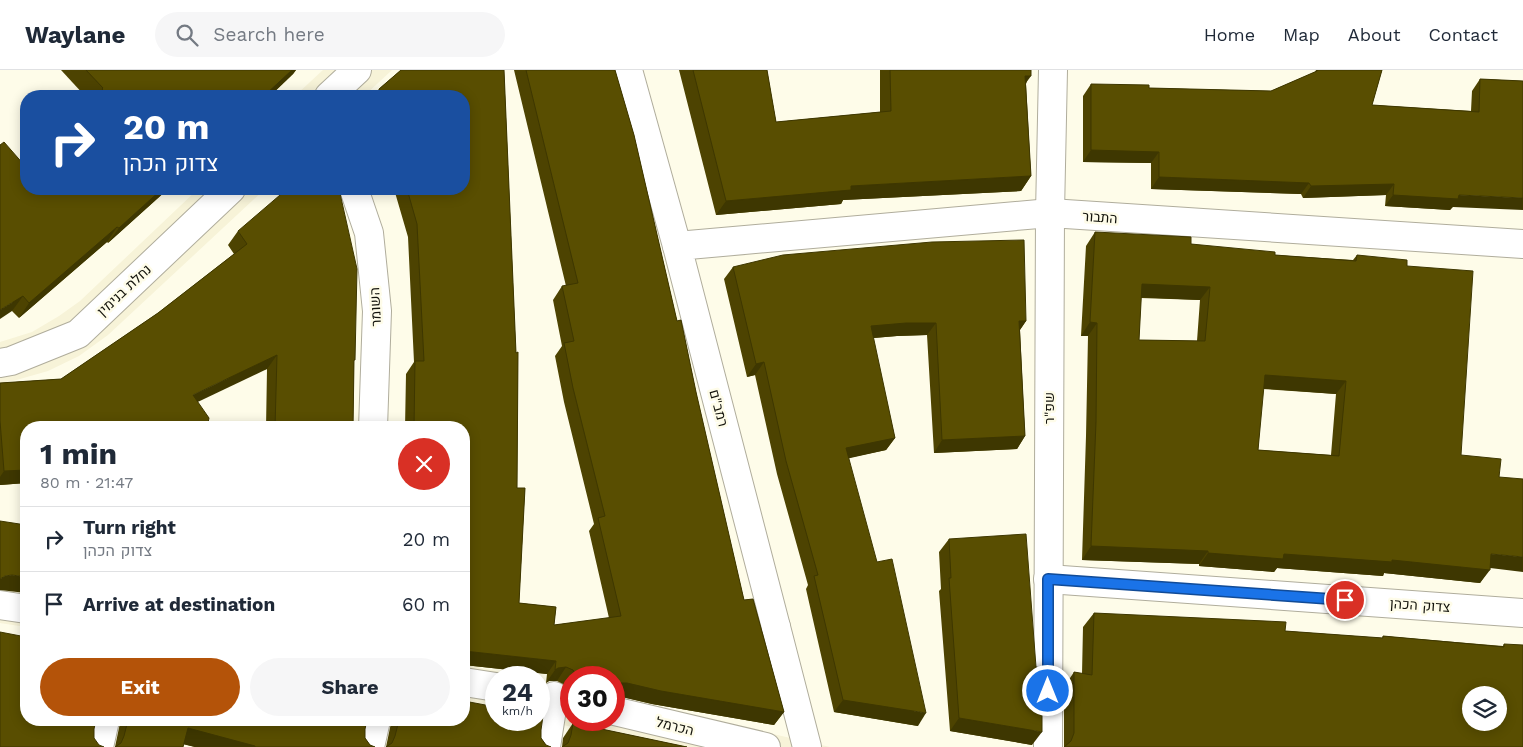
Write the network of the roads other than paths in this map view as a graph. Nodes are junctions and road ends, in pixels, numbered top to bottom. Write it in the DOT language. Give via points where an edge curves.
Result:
graph roads {
  1 [pos="357,70"];
  2 [pos="628,70"];
  3 [pos="1053,70"];
  4 [pos="335,90"];
  5 [pos="225,195"];
  6 [pos="356,195"];
  7 [pos="1050,213"];
  8 [pos="1523,244"];
  9 [pos="677,246"];
  10 [pos="0,363"];
  11 [pos="373,421"];
  12 [pos="1048,579"];
  13 [pos="0,605"];
  14 [pos="20,607"];
  15 [pos="1523,613"];
  16 [pos="470,683"];
  17 [pos="485,685"];
  18 [pos="555,697"];
  19 [pos="625,714"];
  20 [pos="104,726"];
  21 [pos="375,726"];
  22 [pos="737,744"];
  23 [pos="99,747"];
  24 [pos="370,747"];
  25 [pos="546,747"];
  26 [pos="766,747"];
  27 [pos="807,747"];
  28 [pos="1048,747"];
  1 -- 4 [label="street"];
  2 -- 9 [label="street, רמב\"ם"];
  3 -- 7 [label="street, שפ\"ר"];
  5 -- 10 [label="street, נחלת בנימין" via="78,334"];
  6 -- 11 [label="street, השומר" via="369,233 377,311"];
  7 -- 8 [label="street, התבור"];
  7 -- 9 [label="street, התבור"];
  7 -- 12 [label="street, שפ\"ר"];
  9 -- 27 [label="street, רמב\"ם"];
  12 -- 15 [label="street, צדוק הכהן"];
  12 -- 28 [label="street, שפ\"ר"];
  13 -- 14 [label="street"];
  16 -- 17 [label="street"];
  18 -- 25 [label="street"];
  19 -- 22 [label="street, הכרמל"];
  20 -- 23 [label="street"];
  21 -- 24 [label="street"];
  22 -- 26 [label="street, הכרמל"];
}
